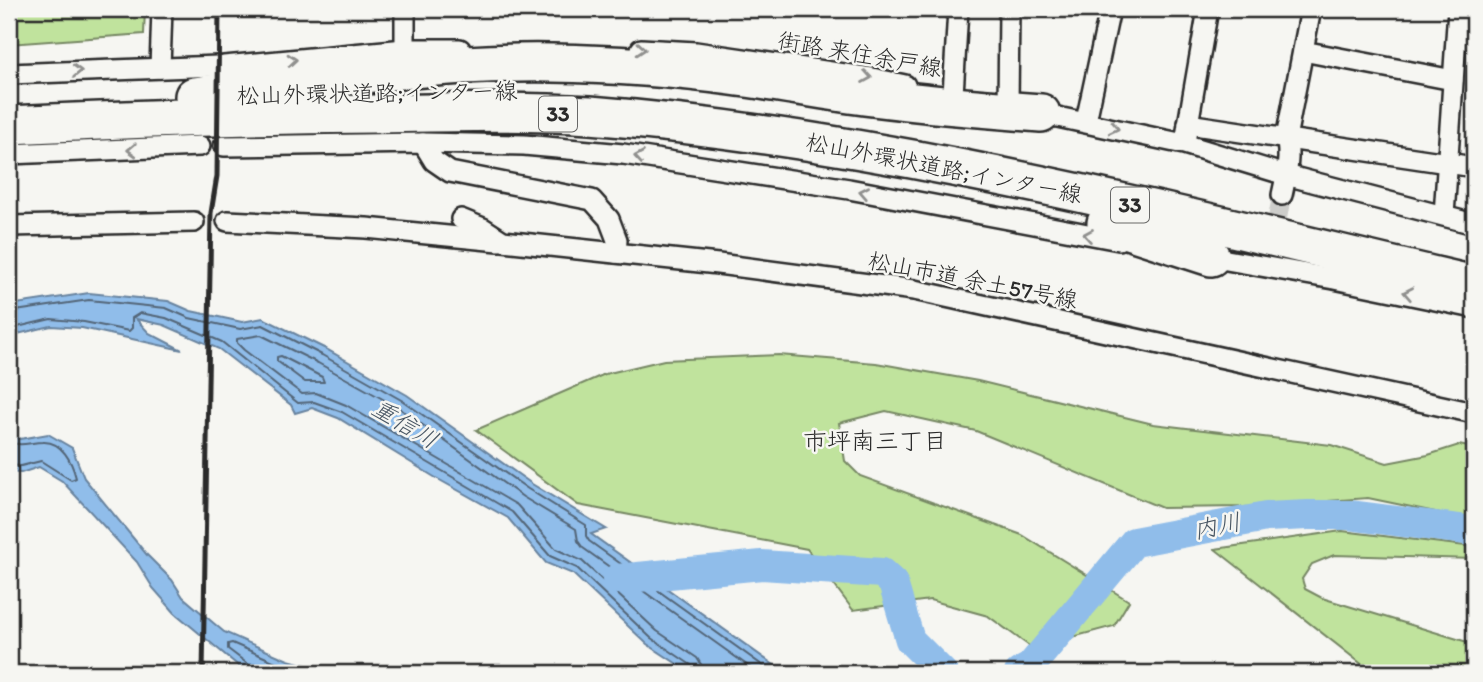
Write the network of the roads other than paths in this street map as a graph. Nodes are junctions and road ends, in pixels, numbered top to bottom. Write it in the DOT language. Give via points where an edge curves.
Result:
graph roads {
  1 [pos="162,9"];
  2 [pos="405,9"];
  3 [pos="958,9"];
  4 [pos="1009,9"];
  5 [pos="1111,9"];
  6 [pos="1208,9"];
  7 [pos="1311,9"];
  8 [pos="1458,9"];
  9 [pos="405,49"];
  10 [pos="1303,51"];
  11 [pos="160,68"];
  12 [pos="9,74"];
  13 [pos="1453,80"];
  14 [pos="953,95"];
  15 [pos="194,96"];
  16 [pos="9,109"];
  17 [pos="1024,110"];
  18 [pos="333,114"];
  19 [pos="1086,121"];
  20 [pos="1188,124"];
  21 [pos="9,125"];
  22 [pos="783,137"];
  23 [pos="1286,138"];
  24 [pos="423,143"];
  25 [pos="1184,144"];
  26 [pos="200,146"];
  27 [pos="224,146"];
  28 [pos="9,155"];
  29 [pos="1448,163"];
  30 [pos="1474,167"];
  31 [pos="1286,175"];
  32 [pos="1282,195"];
  33 [pos="1444,215"];
  34 [pos="461,219"];
  35 [pos="194,222"];
  36 [pos="227,222"];
  37 [pos="1474,224"];
  38 [pos="9,226"];
  39 [pos="503,241"];
  40 [pos="617,253"];
  41 [pos="1211,257"];
  42 [pos="1474,285"];
  43 [pos="1474,308"];
  44 [pos="1474,413"];
  1 -- 11 [label="street"];
  2 -- 9 [label="street"];
  3 -- 14 [label="street"];
  4 -- 17 [label="street"];
  5 -- 19 [label="street"];
  6 -- 20 [label="street"];
  7 -- 10 [label="street"];
  8 -- 13 [label="street"];
  11 -- 9 [label="street, 街路 来住余戸線, one-way"];
  9 -- 14 [label="street, 街路 来住余戸線, one-way" via="618,47 696,52"];
  10 -- 13 [label="street"];
  10 -- 23 [label="street"];
  12 -- 11 [label="street, 街路 来住余戸線, one-way"];
  13 -- 29 [label="street"];
  14 -- 17 [label="street, 街路 来住余戸線"];
  15 -- 16 [label="highway, 松山外環状道路;インター線 / 33"];
  15 -- 17 [label="highway" via="435,67 551,63 729,75 897,100"];
  15 -- 22 [label="highway, 松山外環状道路;インター線 / 33" via="572,92 630,100"];
  17 -- 19 [label="street, 街路 来住余戸線"];
  18 -- 21 [label="highway, 松山外環状道路;インター線 / 33"];
  18 -- 22 [label="highway, 松山外環状道路;インター線 / 33" via="587,115"];
  18 -- 41 [label="highway" via="588,128 702,143 939,184 1071,213"];
  19 -- 25 [label="street, 街路 来住余戸線, one-way"];
  20 -- 23 [label="street"];
  20 -- 25 [label="street"];
  22 -- 42 [label="highway, 松山外環状道路;インター線 / 33" via="1005,176"];
  23 -- 29 [label="street"];
  23 -- 31 [label="street"];
  24 -- 27 [label="street"];
  24 -- 40 [label="street" via="434,162 450,172 592,200 609,219"];
  41 -- 24 [label="street, one-way" via="849,189 637,156 524,145"];
  25 -- 31 [label="street, 街路 来住余戸線"];
  26 -- 28 [label="street, one-way"];
  29 -- 30 [label="street"];
  29 -- 33 [label="street"];
  31 -- 32 [label="street"];
  31 -- 33 [label="street, 街路 来住余戸線"];
  33 -- 37 [label="street, 街路 来住余戸線"];
  34 -- 39 [label="street, 松山市道 余土57号線"];
  35 -- 38 [label="street"];
  36 -- 39 [label="street" via="366,228"];
  39 -- 40 [label="street, 松山市道 余土57号線"];
  40 -- 44 [label="street, 松山市道 余土57号線" via="914,290"];
  43 -- 41 [label="street, one-way" via="1269,259"];
}
